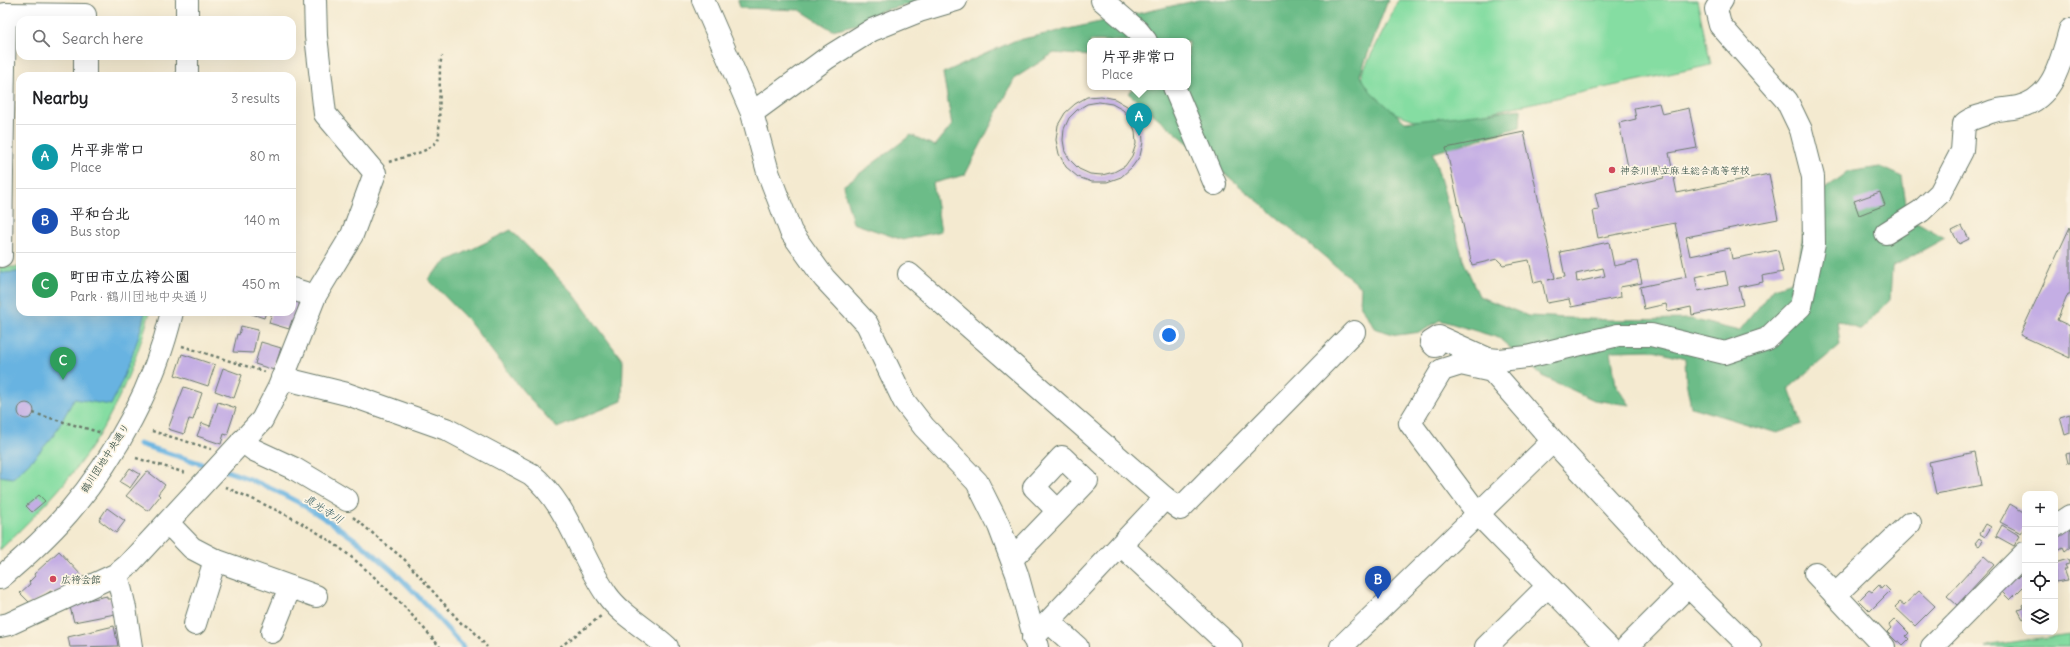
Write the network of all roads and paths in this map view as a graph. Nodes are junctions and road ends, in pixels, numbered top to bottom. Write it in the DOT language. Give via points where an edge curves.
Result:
graph roads {
  1 [pos="187,0"];
  2 [pos="316,0"];
  3 [pos="703,0"];
  4 [pos="956,0"];
  5 [pos="1102,0"];
  6 [pos="1722,0"];
  7 [pos="4,9"];
  8 [pos="85,16"];
  9 [pos="187,16"];
  10 [pos="2070,30"];
  11 [pos="1143,38"];
  12 [pos="442,56"];
  13 [pos="85,60"];
  14 [pos="187,60"];
  15 [pos="84,72"];
  16 [pos="187,72"];
  17 [pos="1175,90"];
  18 [pos="752,113"];
  19 [pos="1,172"];
  20 [pos="376,173"];
  21 [pos="1215,184"];
  22 [pos="1886,233"];
  23 [pos="7,256"];
  24 [pos="910,274"];
  25 [pos="296,290"];
  26 [pos="315,296"];
  27 [pos="171,316"];
  28 [pos="1354,332"];
  29 [pos="180,346"];
  30 [pos="1443,358"];
  31 [pos="260,371"];
  32 [pos="282,378"];
  33 [pos="33,413"];
  34 [pos="152,432"];
  35 [pos="104,433"];
  36 [pos="1553,441"];
  37 [pos="232,451"];
  38 [pos="136,458"];
  39 [pos="213,480"];
  40 [pos="1161,502"];
  41 [pos="347,507"];
  42 [pos="1058,511"];
  43 [pos="1478,514"];
  44 [pos="2070,516"];
  45 [pos="168,523"];
  46 [pos="1910,523"];
  47 [pos="2058,524"];
  48 [pos="1120,545"];
  49 [pos="2022,556"];
  50 [pos="1012,559"];
  51 [pos="215,560"];
  52 [pos="1815,573"];
  53 [pos="117,574"];
  54 [pos="0,578"];
  55 [pos="1548,586"];
  56 [pos="1688,586"];
  57 [pos="290,587"];
  58 [pos="1835,595"];
  59 [pos="316,596"];
  60 [pos="604,613"];
  61 [pos="1049,622"];
  62 [pos="195,624"];
  63 [pos="0,626"];
  64 [pos="272,632"];
  65 [pos="1035,642"];
  66 [pos="656,644"];
  67 [pos="131,647"];
  68 [pos="440,647"];
  69 [pos="487,647"];
  70 [pos="560,647"];
  71 [pos="1077,647"];
  72 [pos="1231,647"];
  73 [pos="1341,647"];
  74 [pos="1486,647"];
  75 [pos="1608,647"];
  76 [pos="1627,647"];
  77 [pos="1750,647"];
  78 [pos="1884,647"];
  79 [pos="1932,647"];
  1 -- 9 [label="street"];
  2 -- 20 [label="street" via="316,36 325,114"];
  3 -- 18 [label="street"];
  4 -- 18 [label="street" via="919,11 872,30 826,58"];
  5 -- 11 [label="street"];
  6 -- 30 [label="street" via="1716,9 1720,25 1787,101 1802,136 1813,177 1814,244 1801,306 1768,339 1725,353 1651,335 1618,335 1527,357 1494,359 1439,337 1431,342"];
  7 -- 8 [label="street"];
  7 -- 19 [label="street"];
  10 -- 22 [label="street" via="2054,78 2046,91 2018,107 1997,108 1987,114 1970,118 1964,124 1962,150 1940,193 1921,211"];
  12 -- 20 [label="path" via="437,143 381,165"];
  13 -- 15 [label="street"];
  14 -- 16 [label="street"];
  17 -- 21 [label="street"];
  18 -- 50 [label="street" via="768,172 791,232 824,278 867,324 904,401 924,428 977,482"];
  19 -- 23 [label="street"];
  20 -- 26 [label="street" via="352,235"];
  24 -- 40 [label="street"];
  25 -- 26 [label="street"];
  26 -- 32 [label="street"];
  27 -- 54 [label="street, 鶴川団地中央通り" via="147,384 104,465 52,530"];
  28 -- 40 [label="street" via="1180,509"];
  29 -- 31 [label="path"];
  30 -- 36 [label="street" via="1492,372"];
  30 -- 43 [label="street" via="1442,370 1410,423"];
  32 -- 37 [label="street" via="262,420"];
  32 -- 66 [label="street" via="347,394 446,429 530,474 541,482 565,514 606,594 615,606"];
  33 -- 35 [label="path"];
  34 -- 37 [label="path"];
  36 -- 43 [label="street"];
  36 -- 56 [label="street"];
  37 -- 39 [label="street"];
  37 -- 41 [label="street" via="254,450 326,477"];
  38 -- 39 [label="path"];
  39 -- 45 [label="street"];
  39 -- 68 [label="path" via="288,515 320,534 389,591"];
  40 -- 48 [label="street"];
  41 -- 69 [label="path" via="405,560 462,624 471,628"];
  42 -- 50 [label="street"];
  43 -- 55 [label="street"];
  43 -- 73 [label="street"];
  44 -- 47 [label="street"];
  45 -- 51 [label="street" via="192,548"];
  45 -- 53 [label="street"];
  46 -- 58 [label="street"];
  48 -- 61 [label="street"];
  48 -- 72 [label="street"];
  49 -- 79 [label="street"];
  50 -- 65 [label="street"];
  51 -- 57 [label="street"];
  51 -- 62 [label="street"];
  52 -- 58 [label="street"];
  53 -- 63 [label="street"];
  53 -- 67 [label="street"];
  55 -- 74 [label="street"];
  55 -- 75 [label="street"];
  56 -- 76 [label="street"];
  56 -- 77 [label="street"];
  57 -- 59 [label="street"];
  57 -- 64 [label="street"];
  58 -- 78 [label="street"];
  60 -- 70 [label="path"];
  61 -- 65 [label="street"];
  61 -- 71 [label="street"];
}
